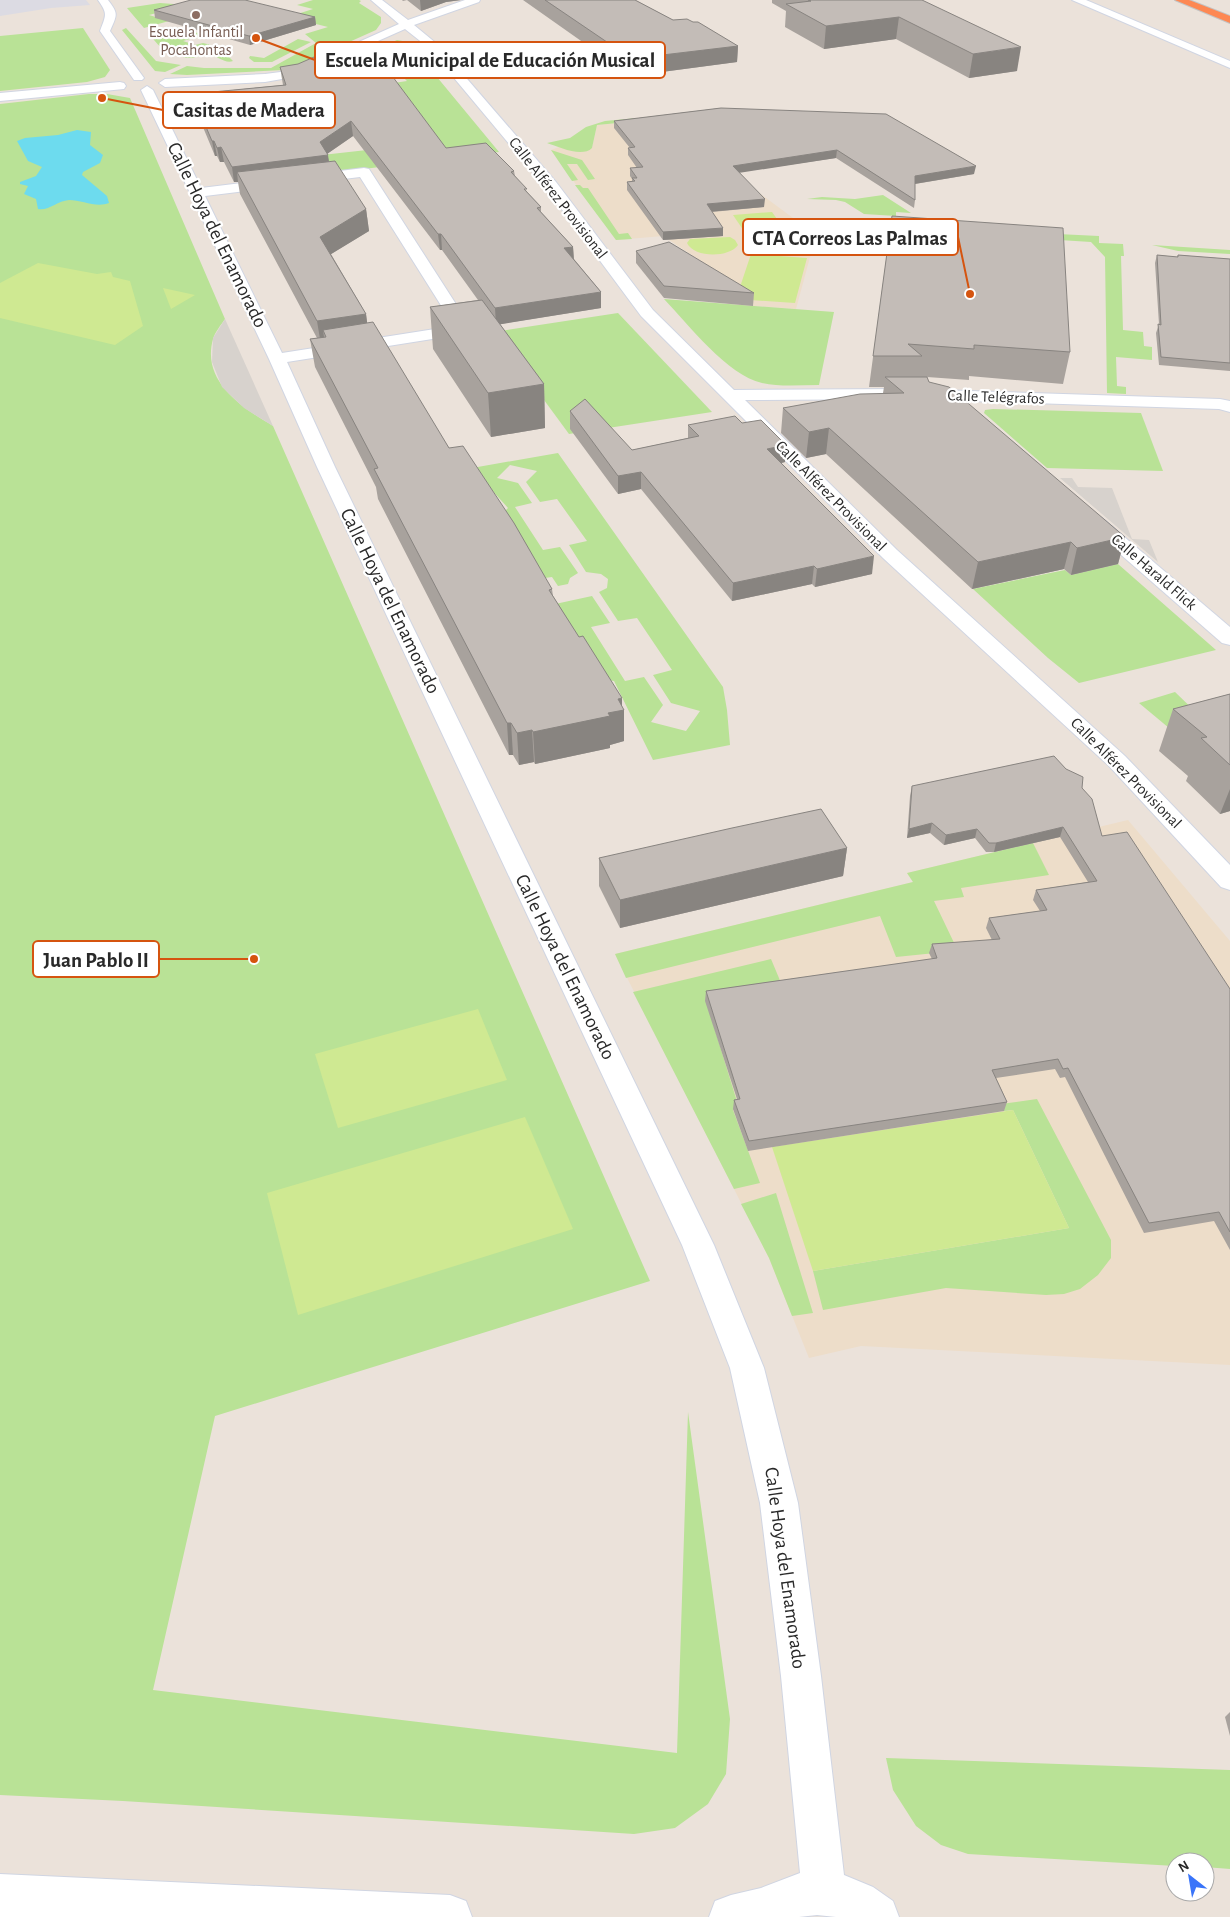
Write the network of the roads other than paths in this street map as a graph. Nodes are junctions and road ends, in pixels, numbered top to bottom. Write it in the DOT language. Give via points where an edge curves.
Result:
graph roads {
  1 [pos="103,0"];
  2 [pos="376,0"];
  3 [pos="475,0"];
  4 [pos="1077,0"];
  5 [pos="1180,0"];
  6 [pos="1205,0"];
  7 [pos="1222,5"];
  8 [pos="1230,20"];
  9 [pos="407,24"];
  10 [pos="1230,65"];
  11 [pos="143,84"];
  12 [pos="0,97"];
  13 [pos="196,193"];
  14 [pos="277,359"];
  15 [pos="904,394"];
  16 [pos="732,395"];
  17 [pos="1230,406"];
  18 [pos="964,414"];
  19 [pos="1082,511"];
  20 [pos="1230,638"];
  21 [pos="1230,881"];
  22 [pos="824,1892"];
  23 [pos="0,1896"];
  24 [pos="753,1914"];
  25 [pos="450,1917"];
  26 [pos="877,1917"];
  1 -- 11 [label="street, Calle Hoya del Enamorado" via="111,11 105,31"];
  2 -- 9 [label="street, Calle Alférez Provisional"];
  3 -- 9 [label="street"];
  4 -- 10 [label="street"];
  5 -- 8 [label="highway"];
  6 -- 7 [label="highway"];
  9 -- 11 [label="street" via="291,75"];
  9 -- 16 [label="street, Calle Alférez Provisional" via="433,46 533,163 647,313"];
  11 -- 12 [label="street"];
  11 -- 13 [label="street, Calle Hoya del Enamorado"];
  13 -- 14 [label="street, Calle Hoya del Enamorado"];
  13 -- 14 [label="street" via="364,172 464,329"];
  14 -- 22 [label="street, Calle Hoya del Enamorado" via="698,1245 747,1368 779,1503"];
  15 -- 16 [label="street, Calle Telégrafos"];
  15 -- 17 [label="street, Calle Telégrafos"];
  15 -- 18 [label="street" via="950,406"];
  16 -- 21 [label="street, Calle Alférez Provisional" via="890,554 1117,760"];
  19 -- 20 [label="street, Calle Harald Flick"];
  22 -- 24 [label="street" via="794,1895"];
  22 -- 26 [label="street" via="854,1901"];
  23 -- 25 [label="street"];
}
